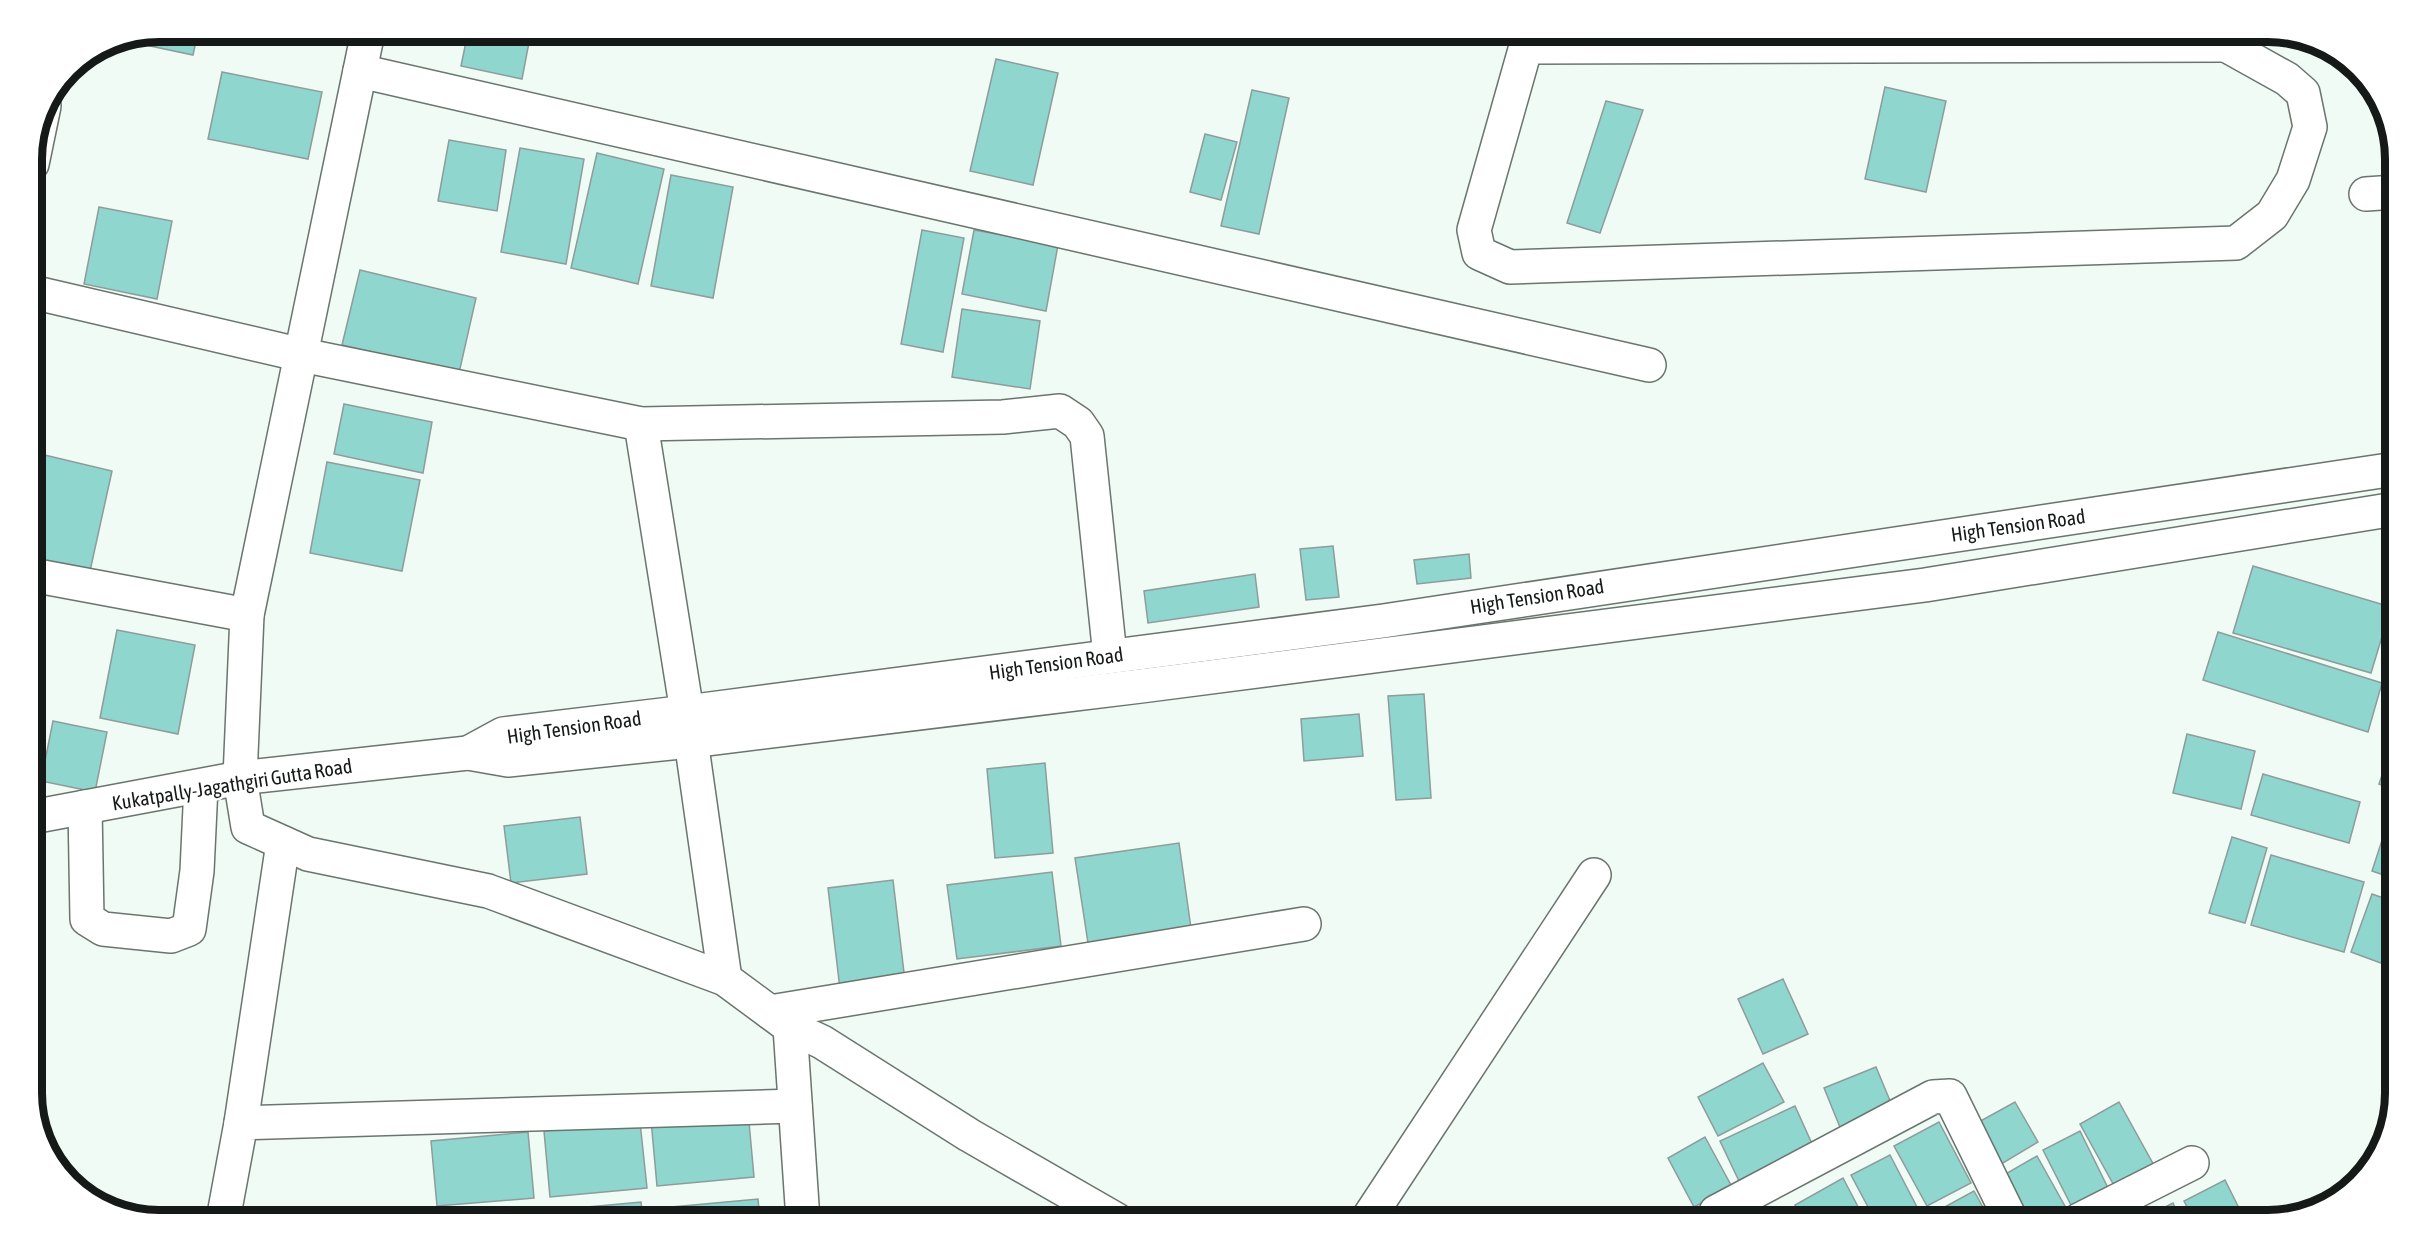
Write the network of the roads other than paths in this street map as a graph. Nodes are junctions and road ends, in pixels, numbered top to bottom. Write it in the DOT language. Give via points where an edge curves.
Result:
graph roads {
  1 [pos="366,42"];
  2 [pos="1527,42"];
  3 [pos="2226,42"];
  4 [pos="360,71"];
  5 [pos="42,294"];
  6 [pos="302,355"];
  7 [pos="1649,365"];
  8 [pos="642,424"];
  9 [pos="2385,470"];
  10 [pos="2385,511"];
  11 [pos="42,577"];
  12 [pos="247,615"];
  13 [pos="1110,656"];
  14 [pos="688,727"];
  15 [pos="468,753"];
  16 [pos="240,778"];
  17 [pos="201,786"];
  18 [pos="85,807"];
  19 [pos="42,816"];
  20 [pos="283,843"];
  21 [pos="1594,875"];
  22 [pos="1304,924"];
  23 [pos="725,980"];
  24 [pos="780,1019"];
  25 [pos="795,1106"];
  26 [pos="241,1123"];
  27 [pos="2192,1163"];
  28 [pos="225,1210"];
  29 [pos="802,1210"];
  30 [pos="1098,1210"];
  31 [pos="1374,1210"];
  32 [pos="1720,1210"];
  33 [pos="2006,1210"];
  34 [pos="2100,1210"];
  1 -- 4 [label="street"];
  2 -- 3 [label="street" via="1474,230 1479,252 1510,267 2236,243 2272,215 2293,180 2310,127 2303,93"];
  4 -- 6 [label="street"];
  4 -- 7 [label="street"];
  5 -- 6 [label="street"];
  6 -- 8 [label="street"];
  6 -- 12 [label="street"];
  8 -- 13 [label="street" via="1003,417 1060,411 1078,423 1087,436"];
  8 -- 14 [label="street"];
  9 -- 13 [label="street, High Tension Road" via="1383,621"];
  10 -- 14 [label="street, High Tension Road" via="1925,585 1153,685"];
  11 -- 12 [label="street"];
  12 -- 16 [label="street"];
  13 -- 14 [label="street, High Tension Road"];
  14 -- 15 [label="street, High Tension Road" via="508,760"];
  14 -- 23 [label="street"];
  15 -- 16 [label="street, Kukatpally-Jagathgiri Gutta Road"];
  16 -- 17 [label="street, Kukatpally-Jagathgiri Gutta Road"];
  16 -- 20 [label="street" via="248,827"];
  17 -- 18 [label="street, Kukatpally-Jagathgiri Gutta Road"];
  17 -- 18 [label="street" via="197,871 189,929 171,936 103,929 87,919"];
  18 -- 19 [label="street, Kukatpally-Jagathgiri Gutta Road"];
  20 -- 23 [label="street" via="308,854 488,891"];
  20 -- 26 [label="street"];
  21 -- 31 [label="street"];
  22 -- 24 [label="street"];
  23 -- 24 [label="street"];
  24 -- 25 [label="street"];
  24 -- 30 [label="street"];
  25 -- 26 [label="street"];
  25 -- 29 [label="street"];
  26 -- 28 [label="street"];
  27 -- 34 [label="street"];
  32 -- 33 [label="street" via="1933,1097 1950,1096"];
}
